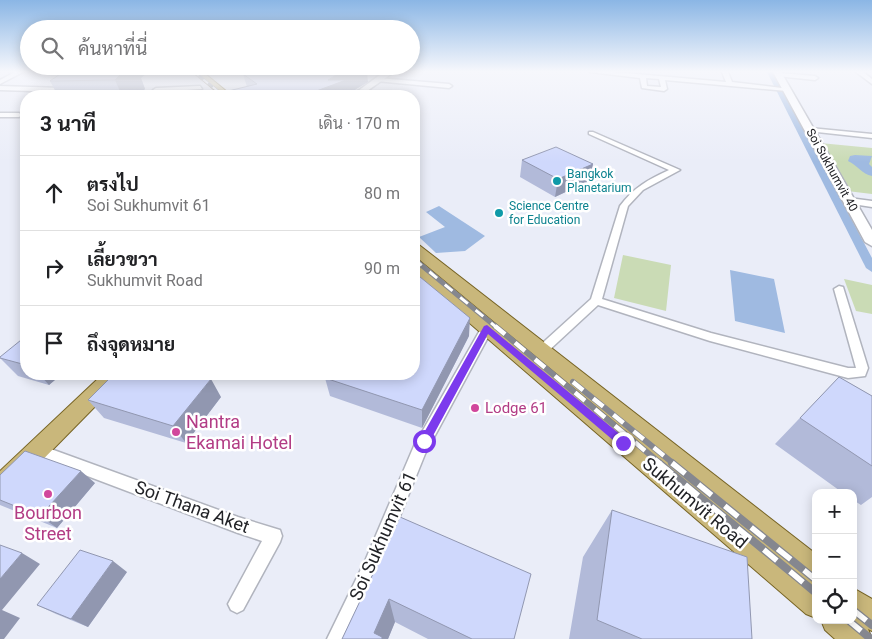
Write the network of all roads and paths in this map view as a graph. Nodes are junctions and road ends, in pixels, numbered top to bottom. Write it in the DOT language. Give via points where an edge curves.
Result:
graph roads {
  1 [pos="791,102"];
  2 [pos="0,115"];
  3 [pos="19,115"];
  4 [pos="810,130"];
  5 [pos="590,133"];
  6 [pos="872,136"];
  7 [pos="849,201"];
  8 [pos="872,204"];
  9 [pos="872,242"];
  10 [pos="420,254"];
  11 [pos="420,271"];
  12 [pos="839,289"];
  13 [pos="596,301"];
  14 [pos="494,324"];
  15 [pos="541,350"];
  16 [pos="109,380"];
  17 [pos="37,450"];
  18 [pos="0,487"];
  19 [pos="812,568"];
  20 [pos="812,601"];
  21 [pos="237,604"];
  22 [pos="857,605"];
  23 [pos="872,617"];
  24 [pos="840,624"];
  25 [pos="336,639"];
  26 [pos="857,639"];
  1 -- 4 [label="street, Soi Sukhumvit 40"];
  2 -- 3 [label="street"];
  4 -- 6 [label="street"];
  4 -- 7 [label="street, Soi Sukhumvit 40"];
  5 -- 13 [label="street" via="676,170 638,188 630,196 624,206"];
  7 -- 8 [label="street"];
  7 -- 9 [label="street, Soi Sukhumvit 40"];
  10 -- 14 [label="main road, Sukhumvit Road"];
  11 -- 14 [label="main road, Sukhumvit Road"];
  12 -- 13 [label="street" via="861,373 710,337"];
  13 -- 15 [label="street"];
  14 -- 15 [label="main road, Sukhumvit Road"];
  14 -- 20 [label="main road, Sukhumvit Road"];
  14 -- 25 [label="street, Soi Sukhumvit 61" via="422,446 371,567"];
  15 -- 19 [label="main road, Sukhumvit Road"];
  16 -- 17 [label="main road"];
  17 -- 18 [label="main road"];
  17 -- 21 [label="street, Soi Thana Aket" via="274,536"];
  22 -- 23 [label="main road"];
  24 -- 26 [label="main road"];
}
